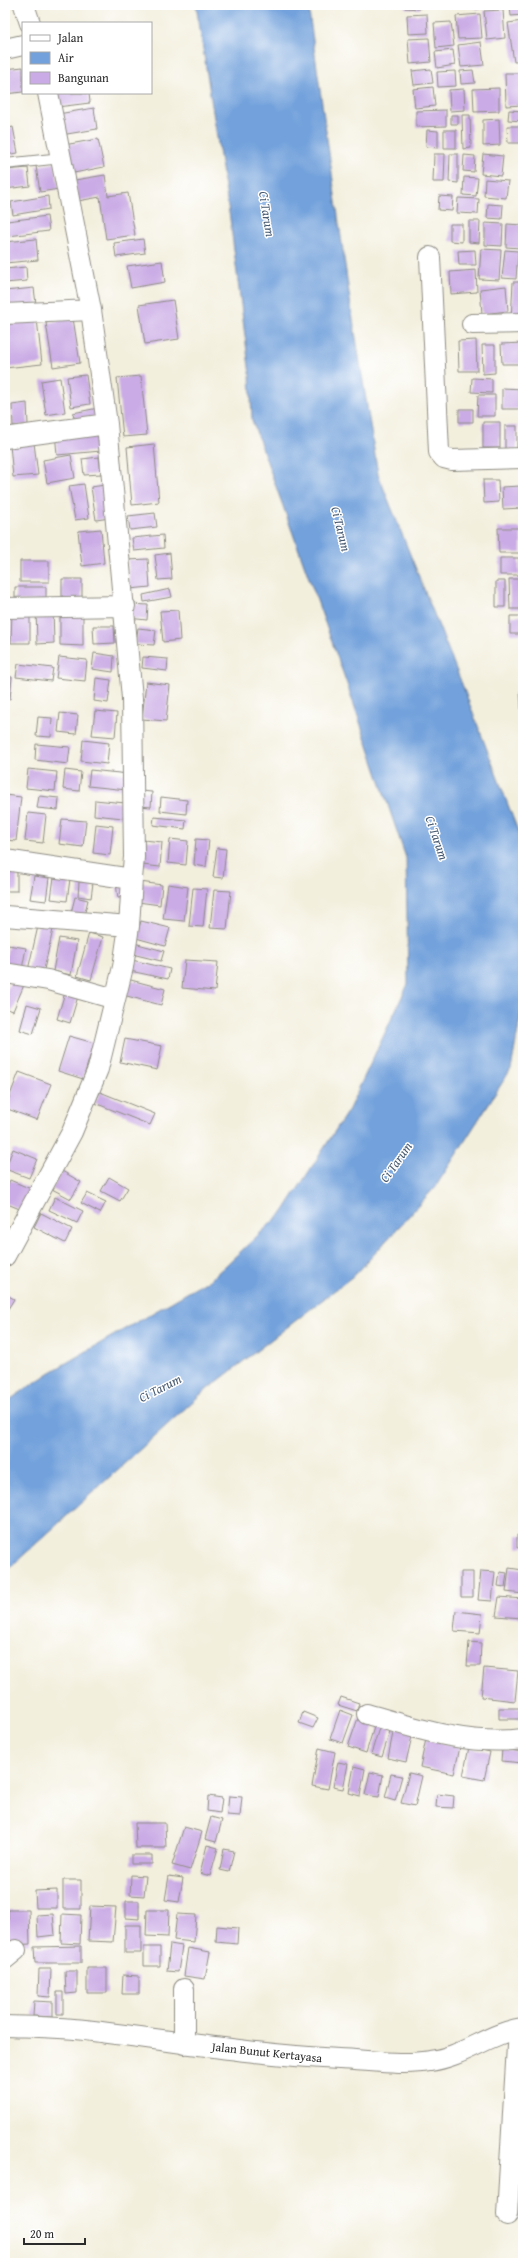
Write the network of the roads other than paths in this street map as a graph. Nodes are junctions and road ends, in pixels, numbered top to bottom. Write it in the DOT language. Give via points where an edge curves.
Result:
graph roads {
  1 [pos="24,5"];
  2 [pos="30,22"];
  3 [pos="22,45"];
  4 [pos="5,49"];
  5 [pos="48,94"];
  6 [pos="62,158"];
  7 [pos="5,164"];
  8 [pos="430,257"];
  9 [pos="91,310"];
  10 [pos="5,314"];
  11 [pos="523,323"];
  12 [pos="472,324"];
  13 [pos="107,424"];
  14 [pos="5,438"];
  15 [pos="523,458"];
  16 [pos="125,606"];
  17 [pos="5,608"];
  18 [pos="5,860"];
  19 [pos="132,880"];
  20 [pos="5,916"];
  21 [pos="129,926"];
  22 [pos="5,973"];
  23 [pos="116,1000"];
  24 [pos="5,1256"];
  25 [pos="367,1714"];
  26 [pos="523,1740"];
  27 [pos="184,1989"];
  28 [pos="5,2026"];
  29 [pos="520,2029"];
  30 [pos="184,2044"];
  31 [pos="507,2215"];
  1 -- 2 [label="street"];
  3 -- 4 [label="street"];
  5 -- 6 [label="street"];
  6 -- 7 [label="lane"];
  6 -- 9 [label="street" via="73,229"];
  8 -- 15 [label="street" via="439,452 444,458 452,460"];
  9 -- 10 [label="street"];
  9 -- 13 [label="street"];
  11 -- 12 [label="street"];
  13 -- 14 [label="street"];
  13 -- 16 [label="street"];
  16 -- 17 [label="street"];
  16 -- 19 [label="street" via="132,698"];
  18 -- 19 [label="street"];
  19 -- 21 [label="street"];
  20 -- 21 [label="street"];
  21 -- 23 [label="street"];
  22 -- 23 [label="street" via="48,980"];
  23 -- 24 [label="street" via="98,1069 72,1132"];
  25 -- 26 [label="street" via="462,1739 490,1742"];
  27 -- 30 [label="street"];
  28 -- 30 [label="street, Jalan Bunut Kertayasa" via="91,2030"];
  29 -- 30 [label="street, Jalan Bunut Kertayasa" via="495,2035 446,2058 428,2062 311,2057"];
  29 -- 31 [label="street"];
}
